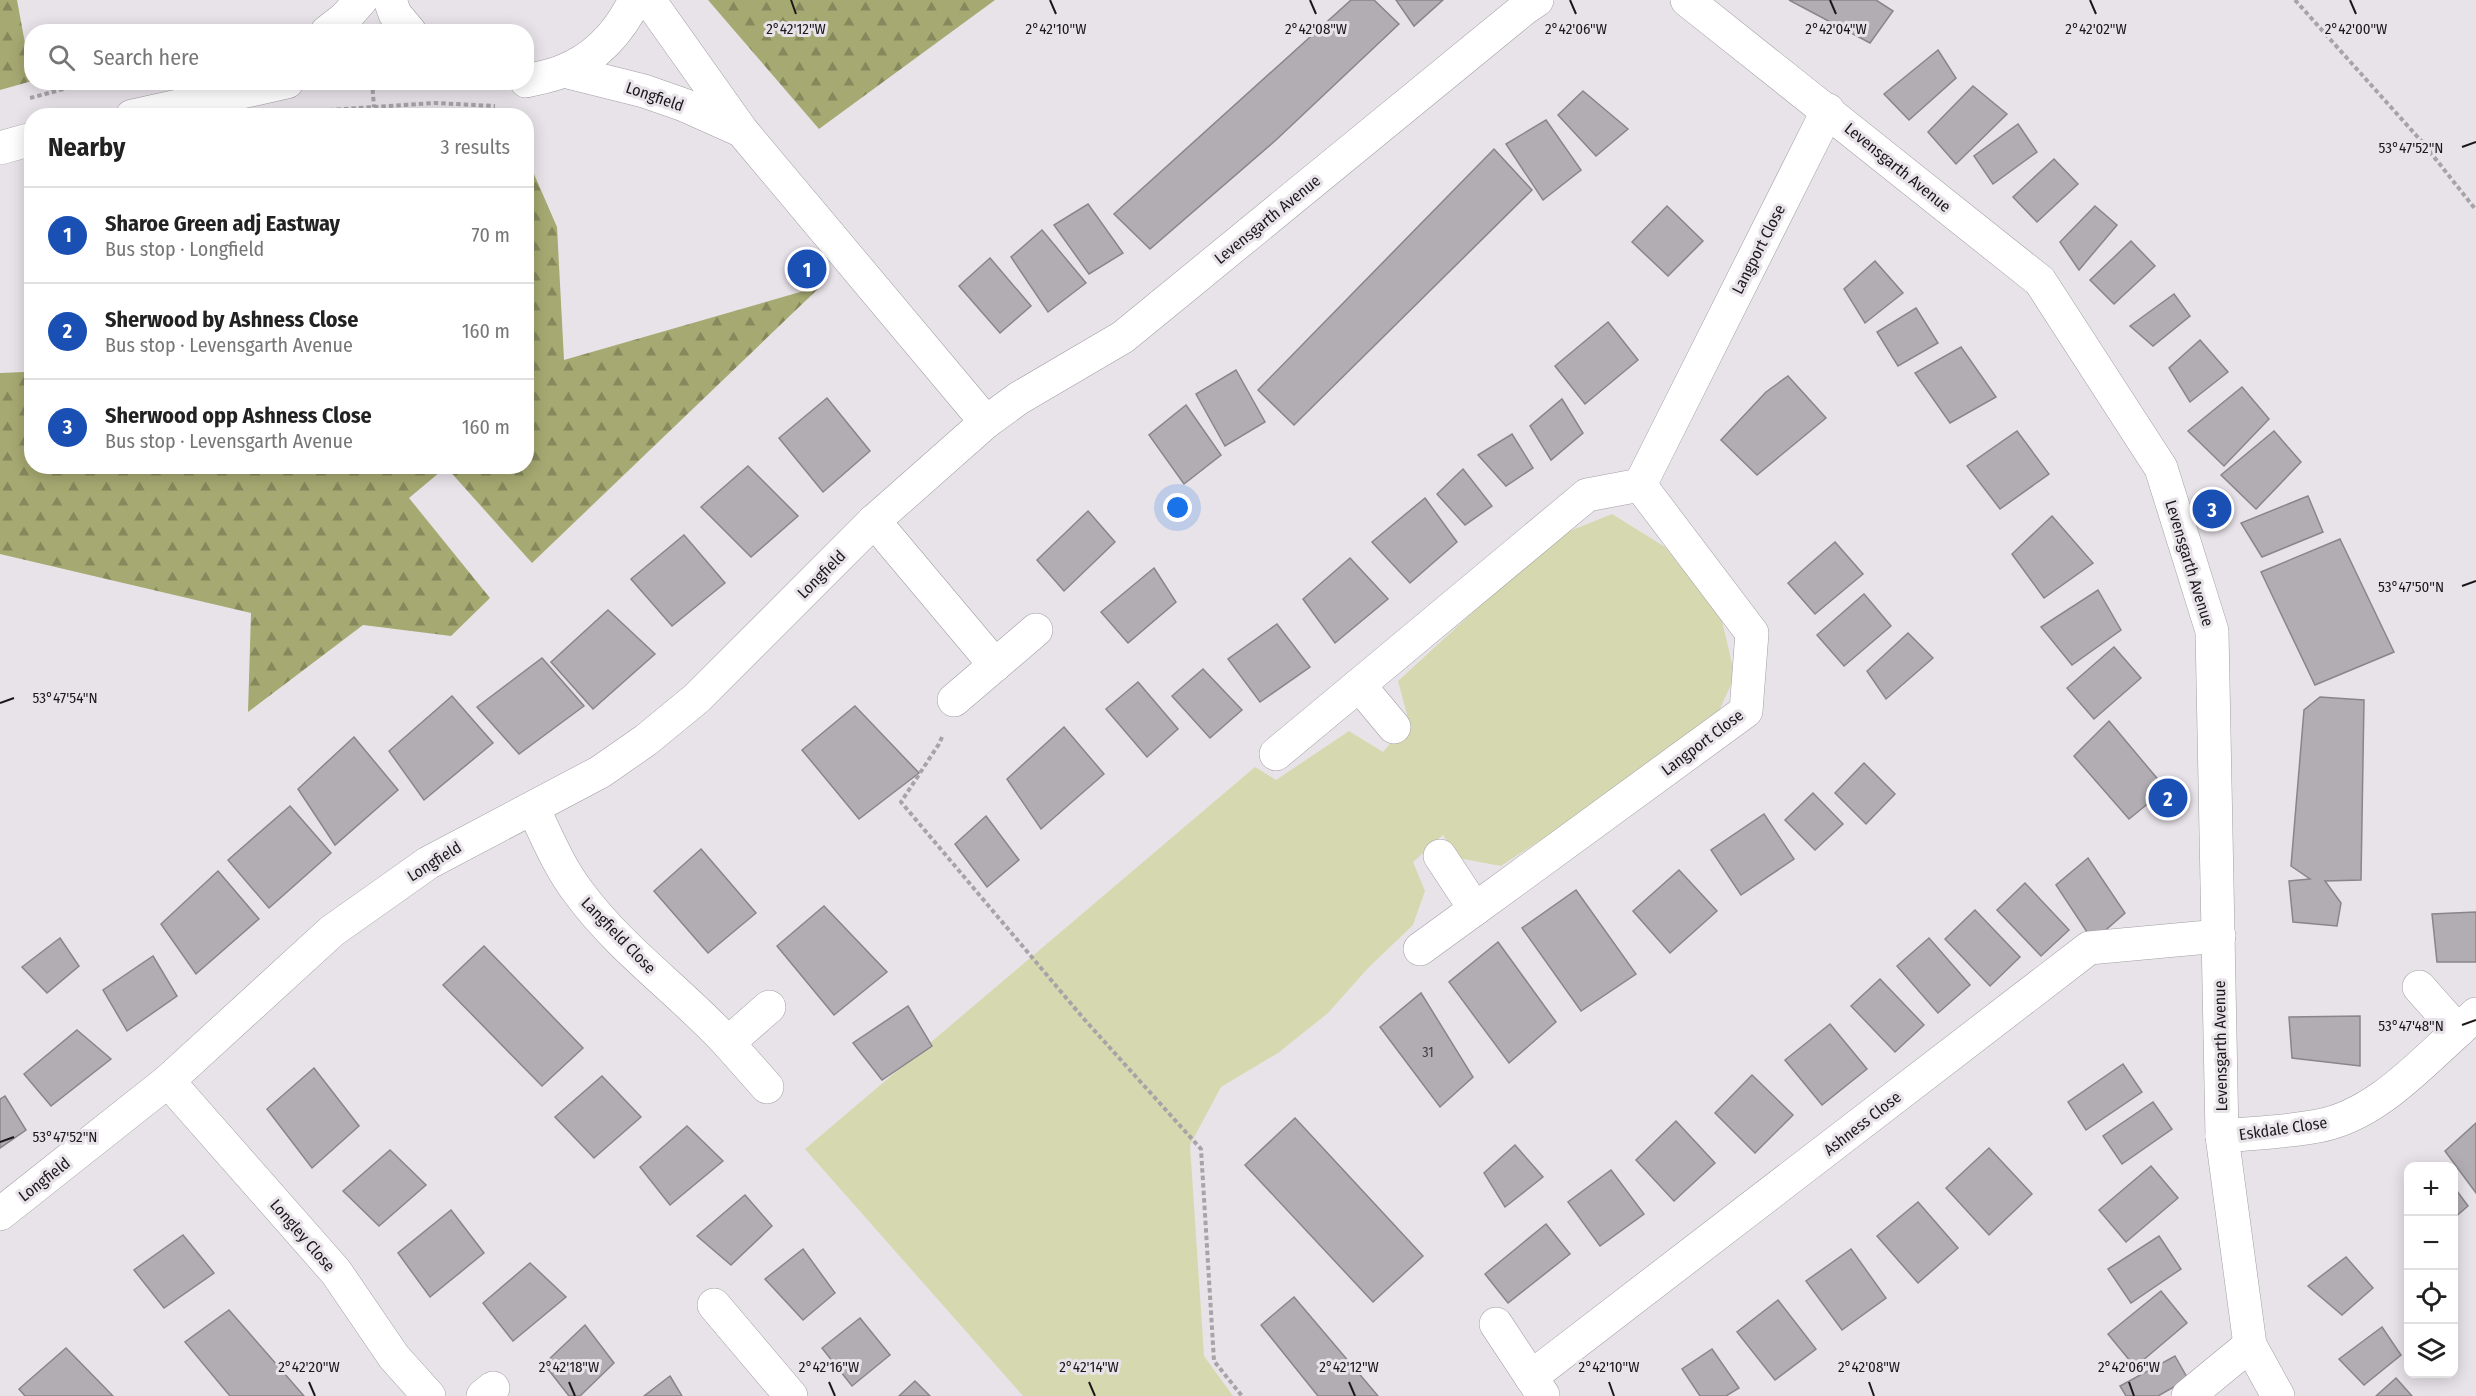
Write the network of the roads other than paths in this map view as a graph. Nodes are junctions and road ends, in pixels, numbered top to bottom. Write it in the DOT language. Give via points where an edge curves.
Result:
graph roads {
  1 [pos="361,0"];
  2 [pos="390,0"];
  3 [pos="635,0"];
  4 [pos="649,0"];
  5 [pos="1537,0"];
  6 [pos="1687,0"];
  7 [pos="337,24"];
  8 [pos="403,24"];
  9 [pos="564,71"];
  10 [pos="534,79"];
  11 [pos="239,90"];
  12 [pos="165,108"];
  13 [pos="1828,111"];
  14 [pos="742,131"];
  15 [pos="24,141"];
  16 [pos="0,148"];
  17 [pos="986,422"];
  18 [pos="1640,485"];
  19 [pos="874,521"];
  20 [pos="1036,630"];
  21 [pos="995,665"];
  22 [pos="1359,685"];
  23 [pos="954,700"];
  24 [pos="1394,727"];
  25 [pos="1276,754"];
  26 [pos="533,808"];
  27 [pos="1440,856"];
  28 [pos="1475,909"];
  29 [pos="2219,936"];
  30 [pos="1420,949"];
  31 [pos="2419,987"];
  32 [pos="769,1007"];
  33 [pos="2467,1022"];
  34 [pos="728,1043"];
  35 [pos="168,1081"];
  36 [pos="767,1087"];
  37 [pos="2222,1136"];
  38 [pos="0,1214"];
  39 [pos="714,1305"];
  40 [pos="1496,1324"];
  41 [pos="2250,1345"];
  42 [pos="1537,1386"];
  43 [pos="429,1396"];
  44 [pos="791,1396"];
  45 [pos="2188,1396"];
  46 [pos="2278,1396"];
  1 -- 7 [label="street"];
  2 -- 8 [label="street"];
  3 -- 9 [label="street" via="623,23 597,51"];
  4 -- 14 [label="street, Longfield"];
  5 -- 17 [label="street, Levensgarth Avenue" via="1123,337"];
  6 -- 13 [label="street, Levensgarth Avenue"];
  9 -- 10 [label="street"];
  9 -- 14 [label="street, Longfield" via="644,91"];
  11 -- 12 [label="street"];
  13 -- 18 [label="street, Langport Close"];
  13 -- 29 [label="street, Levensgarth Avenue" via="2040,281 2161,468 2212,631"];
  14 -- 17 [label="street, Longfield"];
  15 -- 16 [label="street"];
  17 -- 19 [label="street, Longfield"];
  18 -- 22 [label="street" via="1587,495"];
  18 -- 28 [label="street, Langport Close" via="1752,633 1746,711"];
  19 -- 21 [label="street"];
  19 -- 26 [label="street, Longfield" via="680,712 600,772"];
  20 -- 21 [label="street"];
  21 -- 23 [label="street"];
  22 -- 24 [label="street"];
  22 -- 25 [label="street"];
  26 -- 34 [label="street, Langfield Close" via="578,893 638,959"];
  26 -- 35 [label="street, Longfield" via="428,863 332,931"];
  27 -- 28 [label="street"];
  28 -- 30 [label="street, Langport Close"];
  29 -- 37 [label="street, Levensgarth Avenue"];
  29 -- 42 [label="street, Ashness Close" via="2089,948"];
  31 -- 33 [label="street, Eskdale Close"];
  32 -- 34 [label="street"];
  33 -- 37 [label="street, Eskdale Close" via="2395,1088 2343,1118 2320,1126"];
  34 -- 36 [label="street, Langfield Close"];
  35 -- 38 [label="street, Longfield"];
  35 -- 43 [label="street, Longley Close" via="336,1272 394,1357"];
  37 -- 41 [label="street, Levensgarth Avenue"];
  39 -- 44 [label="street"];
  40 -- 42 [label="street, Ashness Close"];
  41 -- 45 [label="street"];
  41 -- 46 [label="street, Levensgarth Avenue"];
}
